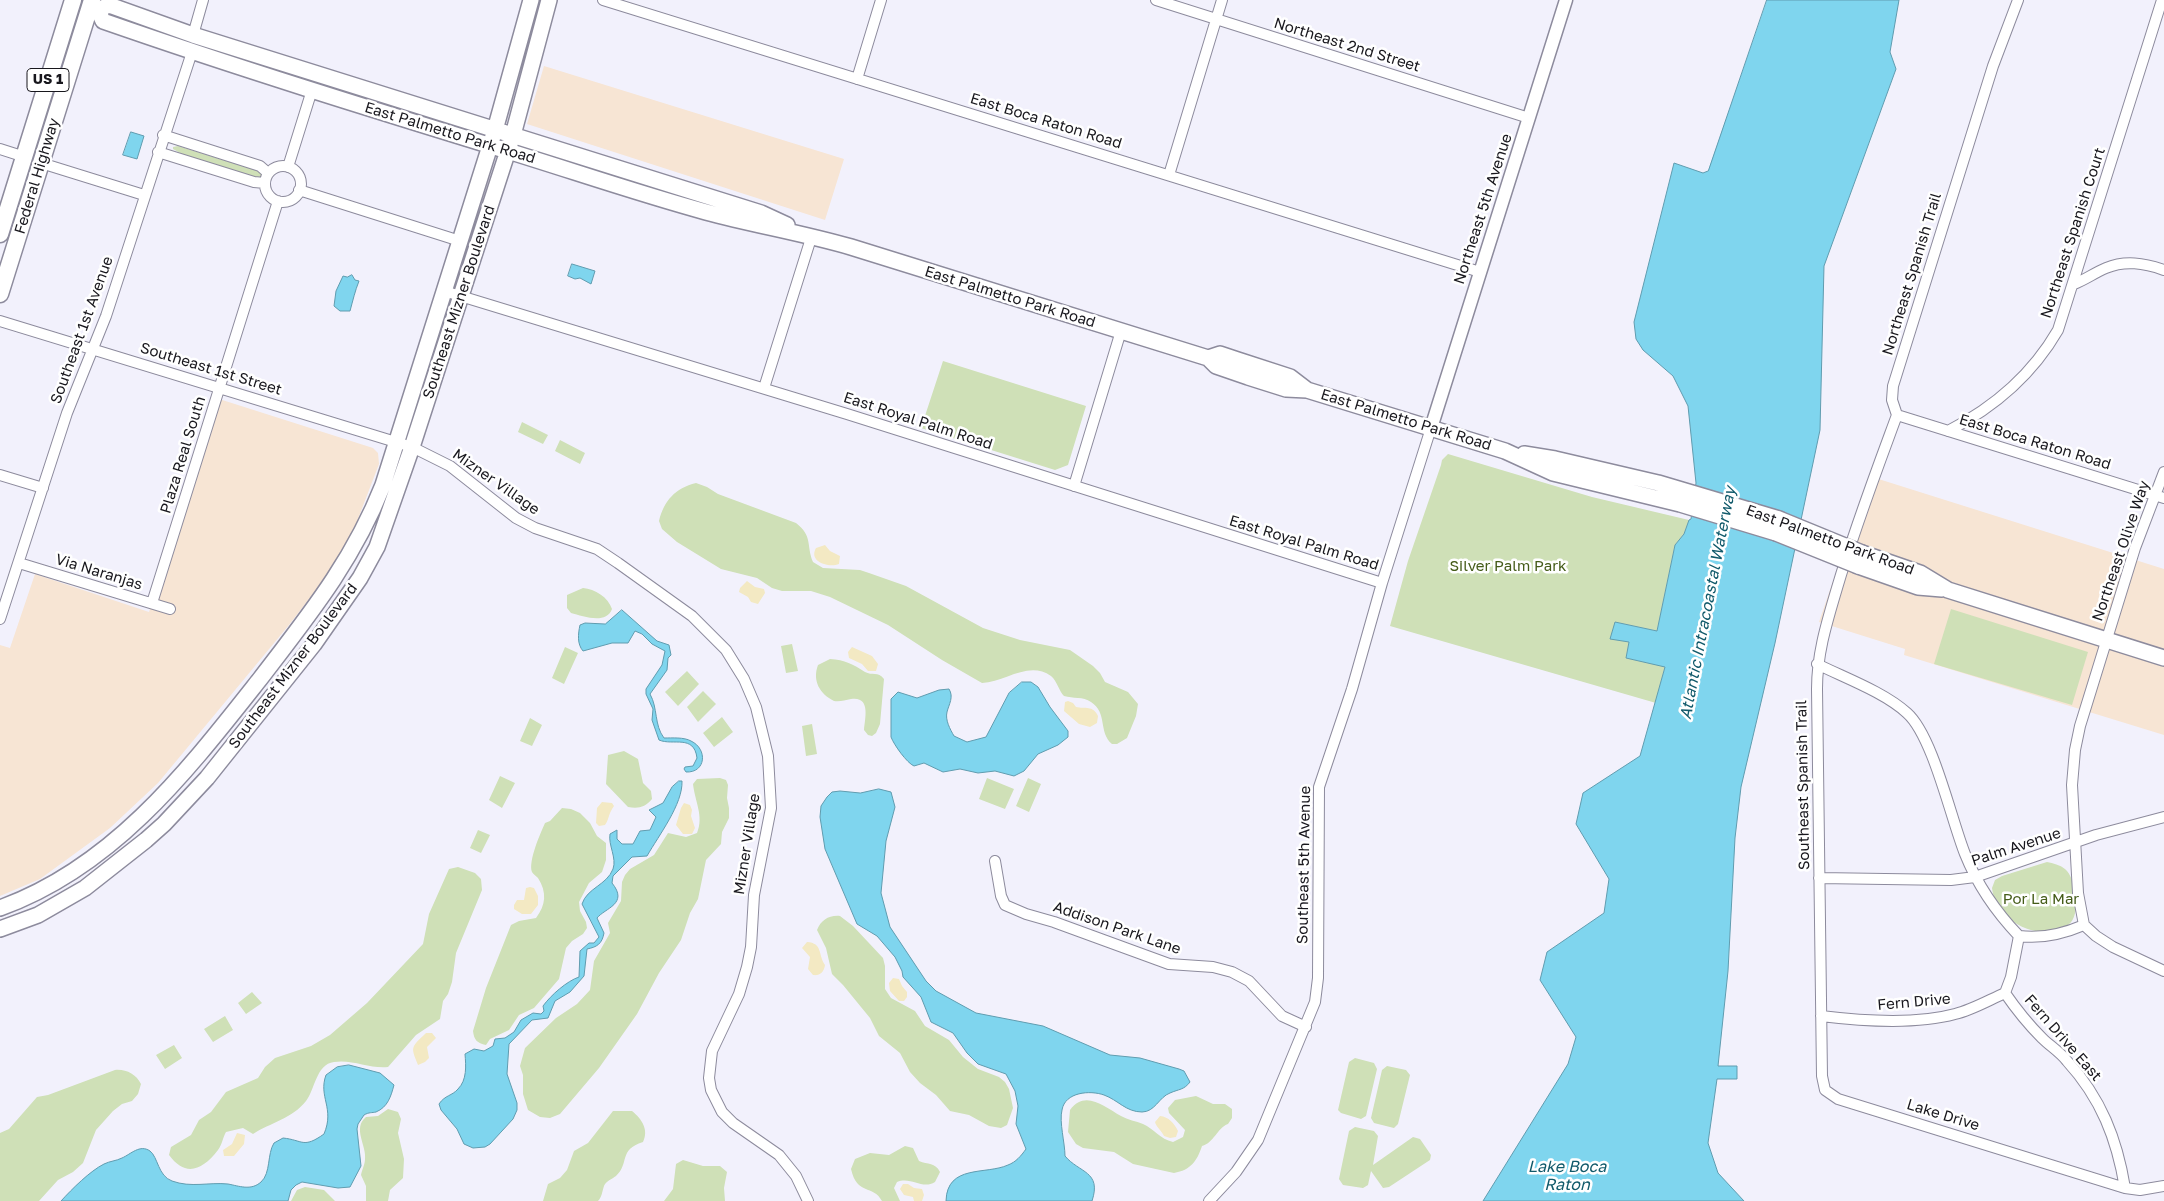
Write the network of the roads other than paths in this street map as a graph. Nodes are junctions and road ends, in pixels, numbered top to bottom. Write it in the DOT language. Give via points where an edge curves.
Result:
graph roads {
  1 [pos="203,0"];
  2 [pos="531,0"];
  3 [pos="549,0"];
  4 [pos="604,0"];
  5 [pos="881,0"];
  6 [pos="1156,0"];
  7 [pos="1222,0"];
  8 [pos="1566,0"];
  9 [pos="2018,0"];
  10 [pos="2162,0"];
  11 [pos="70,1"];
  12 [pos="93,6"];
  13 [pos="1216,20"];
  14 [pos="193,35"];
  15 [pos="192,52"];
  16 [pos="857,78"];
  17 [pos="312,90"];
  18 [pos="1528,118"];
  19 [pos="496,130"];
  20 [pos="513,135"];
  21 [pos="163,136"];
  22 [pos="490,146"];
  23 [pos="0,149"];
  24 [pos="508,151"];
  25 [pos="158,152"];
  26 [pos="24,157"];
  27 [pos="41,164"];
  28 [pos="288,167"];
  29 [pos="1169,175"];
  30 [pos="267,178"];
  31 [pos="299,190"];
  32 [pos="144,195"];
  33 [pos="278,201"];
  34 [pos="0,234"];
  35 [pos="812,235"];
  36 [pos="460,241"];
  37 [pos="2164,270"];
  38 [pos="1480,272"];
  39 [pos="2074,284"];
  40 [pos="444,291"];
  41 [pos="0,294"];
  42 [pos="460,296"];
  43 [pos="0,321"];
  44 [pos="1121,331"];
  45 [pos="93,349"];
  46 [pos="220,388"];
  47 [pos="764,388"];
  48 [pos="1896,415"];
  49 [pos="1431,428"];
  50 [pos="1948,431"];
  51 [pos="396,442"];
  52 [pos="412,448"];
  53 [pos="2164,472"];
  54 [pos="0,475"];
  55 [pos="1074,486"];
  56 [pos="43,488"];
  57 [pos="2160,497"];
  58 [pos="1855,559"];
  59 [pos="19,563"];
  60 [pos="1382,583"];
  61 [pos="152,604"];
  62 [pos="170,609"];
  63 [pos="0,619"];
  64 [pos="2107,640"];
  65 [pos="2164,658"];
  66 [pos="1817,664"];
  67 [pos="2164,817"];
  68 [pos="2076,843"];
  69 [pos="994,861"];
  70 [pos="1819,878"];
  71 [pos="1975,878"];
  72 [pos="0,908"];
  73 [pos="2084,925"];
  74 [pos="0,929"];
  75 [pos="2018,936"];
  76 [pos="2164,971"];
  77 [pos="2005,993"];
  78 [pos="1821,1016"];
  79 [pos="1306,1027"];
  80 [pos="2164,1186"];
  81 [pos="2126,1188"];
  82 [pos="808,1201"];
  83 [pos="1208,1201"];
  1 -- 14 [label="street"];
  2 -- 19 [label="main road, Southeast Mizner Boulevard"];
  3 -- 20 [label="main road, Southeast Mizner Boulevard"];
  4 -- 16 [label="street, East Boca Raton Road"];
  5 -- 16 [label="street"];
  6 -- 13 [label="street, Northeast 2nd Street"];
  7 -- 13 [label="street"];
  8 -- 18 [label="street, Northeast 5th Avenue"];
  9 -- 48 [label="street, Northeast Spanish Trail" via="1993,66 1893,386"];
  10 -- 39 [label="street, Northeast Spanish Court"];
  11 -- 12 [label="main road, East Palmetto Park Road"];
  11 -- 26 [label="main road, Federal Highway / US 1"];
  12 -- 14 [label="main road, East Palmetto Park Road" via="109,5"];
  12 -- 15 [label="main road, East Palmetto Park Road" via="103,21"];
  12 -- 27 [label="main road, Federal Highway / US 1"];
  13 -- 18 [label="street, Northeast 2nd Street"];
  13 -- 29 [label="street"];
  14 -- 19 [label="main road, East Palmetto Park Road"];
  15 -- 17 [label="main road, East Palmetto Park Road"];
  15 -- 21 [label="street, Southeast 1st Avenue"];
  16 -- 29 [label="street, East Boca Raton Road"];
  17 -- 22 [label="main road, East Palmetto Park Road"];
  17 -- 28 [label="street"];
  18 -- 38 [label="street, Northeast 5th Avenue"];
  19 -- 20 [label="main road, East Palmetto Park Road"];
  19 -- 22 [label="main road, Southeast Mizner Boulevard"];
  20 -- 24 [label="main road, Southeast Mizner Boulevard"];
  20 -- 35 [label="main road, East Palmetto Park Road" via="761,213"];
  21 -- 25 [label="street, Southeast 1st Avenue"];
  21 -- 30 [label="street" via="260,166"];
  22 -- 24 [label="main road, East Palmetto Park Road"];
  22 -- 36 [label="main road, Southeast Mizner Boulevard"];
  23 -- 26 [label="street"];
  24 -- 35 [label="main road, East Palmetto Park Road" via="707,212"];
  24 -- 42 [label="main road, Southeast Mizner Boulevard"];
  25 -- 30 [label="street" via="254,182"];
  25 -- 32 [label="street, Southeast 1st Avenue"];
  26 -- 34 [label="main road, Federal Highway / US 1"];
  27 -- 32 [label="street"];
  27 -- 41 [label="main road, Federal Highway / US 1"];
  28 -- 30 [label="street" via="277,167"];
  28 -- 31 [label="street" via="300,179"];
  29 -- 38 [label="street, East Boca Raton Road"];
  30 -- 33 [label="street" via="268,194"];
  31 -- 33 [label="street" via="288,201"];
  31 -- 36 [label="street"];
  32 -- 45 [label="street, Southeast 1st Avenue"];
  33 -- 46 [label="street, Plaza Real South"];
  35 -- 44 [label="main road, East Palmetto Park Road"];
  35 -- 47 [label="street"];
  36 -- 40 [label="main road, Southeast Mizner Boulevard"];
  37 -- 39 [label="street" via="2144,264 2124,264"];
  38 -- 49 [label="street, Northeast 5th Avenue"];
  39 -- 50 [label="street, Northeast Spanish Court" via="2058,330 2040,359 1984,411"];
  40 -- 42 [label="street, East Royal Palm Road"];
  40 -- 51 [label="main road, Southeast Mizner Boulevard"];
  42 -- 47 [label="street, East Royal Palm Road"];
  42 -- 52 [label="main road, Southeast Mizner Boulevard"];
  43 -- 45 [label="street, Southeast 1st Street"];
  44 -- 49 [label="main road, East Palmetto Park Road" via="1208,358 1216,366 1286,389 1307,390"];
  44 -- 55 [label="street"];
  45 -- 46 [label="street, Southeast 1st Street"];
  45 -- 56 [label="street, Southeast 1st Avenue" via="67,413"];
  46 -- 51 [label="street, Southeast 1st Street"];
  46 -- 61 [label="street, Plaza Real South"];
  47 -- 55 [label="street, East Royal Palm Road"];
  48 -- 50 [label="street, East Boca Raton Road"];
  48 -- 58 [label="street, Northeast Spanish Trail"];
  49 -- 58 [label="main road, East Palmetto Park Road, bridge" via="1506,451 1555,459 1619,482 1706,496 1779,519"];
  49 -- 60 [label="street, Southeast 5th Avenue"];
  50 -- 57 [label="street, East Boca Raton Road"];
  51 -- 52 [label="street, Southeast 1st Street"];
  51 -- 72 [label="main road, Southeast Mizner Boulevard" via="368,522 335,579 206,748 169,790 114,842 51,885"];
  52 -- 74 [label="main road, Southeast Mizner Boulevard" via="377,547 348,597 207,778 146,840 85,888 38,915"];
  52 -- 82 [label="street, Mizner Village" via="450,466 516,518 535,528 597,549 618,563 692,616 726,650 744,679 756,707 768,756 771,808 754,895 747,967 739,994 712,1051 709,1078 713,1096 722,1112 779,1156 796,1176"];
  53 -- 57 [label="street, Northeast Olive Way"];
  54 -- 56 [label="street"];
  55 -- 60 [label="street, East Royal Palm Road"];
  56 -- 59 [label="street, Southeast 1st Avenue"];
  57 -- 64 [label="street, Northeast Olive Way" via="2135,548"];
  58 -- 64 [label="main road, East Palmetto Park Road" via="1920,573 1948,590"];
  58 -- 66 [label="street, Southeast Spanish Trail" via="1820,644"];
  59 -- 61 [label="street, Via Naranjas"];
  59 -- 63 [label="street, Southeast 1st Avenue"];
  60 -- 79 [label="street, Southeast 5th Avenue" via="1320,787 1318,978 1315,1002"];
  61 -- 62 [label="street, Via Naranjas"];
  64 -- 65 [label="main road, East Palmetto Park Road"];
  64 -- 68 [label="street, Northeast Olive Way" via="2075,750 2072,784"];
  66 -- 70 [label="street, Southeast Spanish Trail"];
  66 -- 71 [label="street" via="1885,698 1908,714 1924,736"];
  67 -- 68 [label="street"];
  68 -- 71 [label="street, Palm Avenue"];
  68 -- 73 [label="street, Palm Avenue" via="2078,892"];
  69 -- 79 [label="street, Addison Park Lane" via="1005,905 1169,964 1213,967 1232,972 1249,982 1282,1016"];
  70 -- 71 [label="street, Palm Avenue"];
  70 -- 78 [label="street, Southeast Spanish Trail"];
  71 -- 75 [label="street"];
  73 -- 75 [label="street" via="2035,938"];
  73 -- 76 [label="street" via="2113,947"];
  75 -- 77 [label="street"];
  77 -- 78 [label="street, Fern Drive" via="1968,1010 1937,1017 1879,1020"];
  77 -- 81 [label="street, Fern Drive East" via="2042,1038 2066,1059 2095,1098 2120,1154"];
  78 -- 81 [label="street, Lake Drive" via="1822,1076 1825,1090 1838,1099"];
  79 -- 83 [label="street, Southeast 5th Avenue" via="1258,1140 1236,1172"];
  80 -- 81 [label="street, Lake Drive" via="2140,1190"];
}
